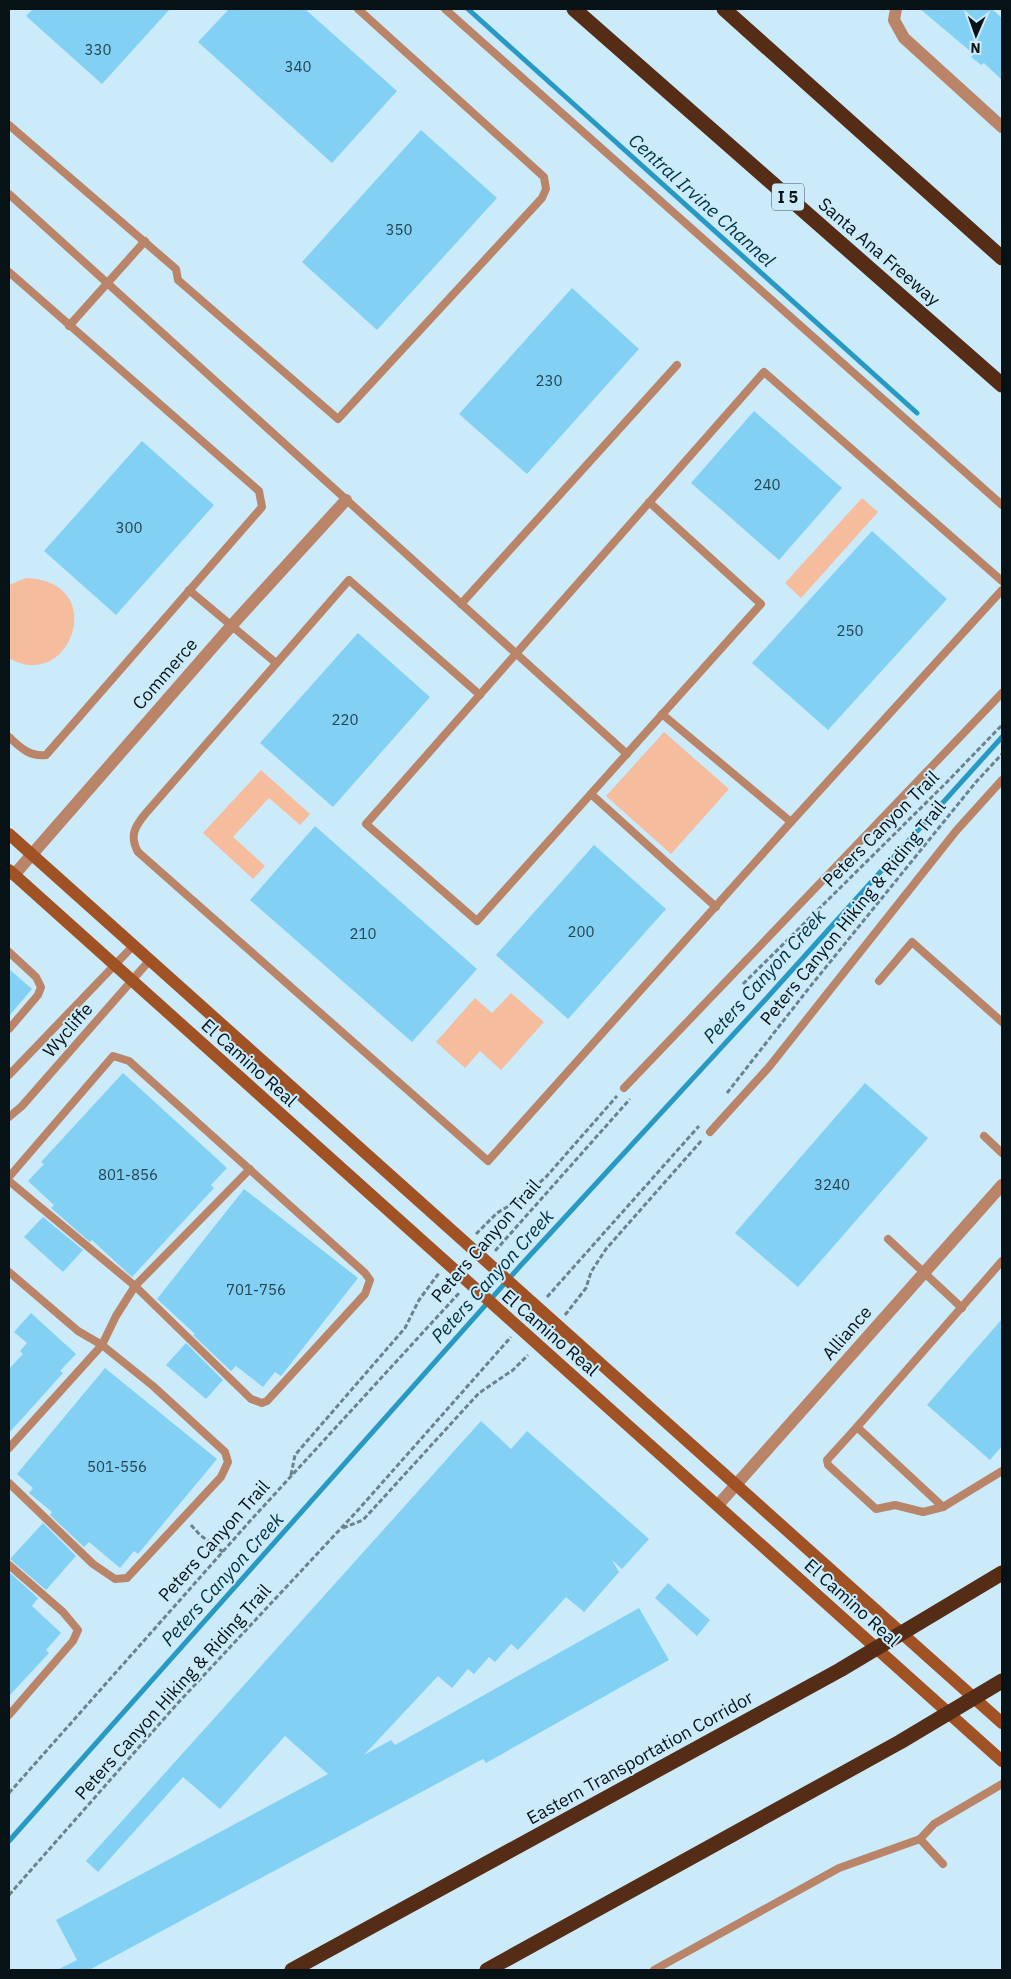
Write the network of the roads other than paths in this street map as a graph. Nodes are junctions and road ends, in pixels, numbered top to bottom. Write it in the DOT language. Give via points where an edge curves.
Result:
graph roads {
  1 [pos="358,9"];
  2 [pos="446,9"];
  3 [pos="574,9"];
  4 [pos="724,9"];
  5 [pos="895,14"];
  6 [pos="9,125"];
  7 [pos="1002,126"];
  8 [pos="9,194"];
  9 [pos="145,240"];
  10 [pos="1002,258"];
  11 [pos="9,272"];
  12 [pos="107,283"];
  13 [pos="69,326"];
  14 [pos="678,365"];
  15 [pos="1002,385"];
  16 [pos="346,500"];
  17 [pos="649,502"];
  18 [pos="1002,505"];
  19 [pos="1002,581"];
  20 [pos="189,590"];
  21 [pos="1002,590"];
  22 [pos="461,604"];
  23 [pos="232,625"];
  24 [pos="516,654"];
  25 [pos="276,663"];
  26 [pos="1002,693"];
  27 [pos="480,694"];
  28 [pos="662,714"];
  29 [pos="9,737"];
  30 [pos="627,754"];
  31 [pos="1002,780"];
  32 [pos="590,794"];
  33 [pos="791,822"];
  34 [pos="9,834"];
  35 [pos="31,854"];
  36 [pos="11,872"];
  37 [pos="716,907"];
  38 [pos="133,946"];
  39 [pos="9,952"];
  40 [pos="149,961"];
  41 [pos="114,966"];
  42 [pos="131,982"];
  43 [pos="879,982"];
  44 [pos="1002,1022"];
  45 [pos="9,1029"];
  46 [pos="9,1075"];
  47 [pos="624,1088"];
  48 [pos="9,1117"];
  49 [pos="710,1132"];
  50 [pos="984,1136"];
  51 [pos="1002,1153"];
  52 [pos="250,1169"];
  53 [pos="9,1177"];
  54 [pos="9,1181"];
  55 [pos="1002,1185"];
  56 [pos="888,1239"];
  57 [pos="1002,1262"];
  58 [pos="924,1271"];
  59 [pos="9,1272"];
  60 [pos="135,1286"];
  61 [pos="962,1308"];
  62 [pos="102,1345"];
  63 [pos="857,1426"];
  64 [pos="9,1448"];
  65 [pos="1002,1471"];
  66 [pos="9,1483"];
  67 [pos="736,1485"];
  68 [pos="718,1505"];
  69 [pos="943,1507"];
  70 [pos="9,1565"];
  71 [pos="1002,1573"];
  72 [pos="1002,1681"];
  73 [pos="9,1715"];
  74 [pos="1002,1723"];
  75 [pos="1002,1761"];
  76 [pos="1002,1784"];
  77 [pos="920,1839"];
  78 [pos="943,1864"];
  79 [pos="292,1970"];
  80 [pos="487,1970"];
  81 [pos="654,1970"];
  1 -- 9 [label="lane" via="544,177 546,189 542,198 338,419 178,280 176,269"];
  2 -- 18 [label="lane"];
  3 -- 15 [label="highway, Santa Ana Freeway / I 5"];
  4 -- 10 [label="highway"];
  5 -- 7 [label="street" via="904,38"];
  6 -- 9 [label="lane"];
  8 -- 12 [label="lane"];
  9 -- 12 [label="lane"];
  11 -- 13 [label="lane"];
  12 -- 13 [label="lane"];
  12 -- 16 [label="lane"];
  13 -- 20 [label="lane" via="259,491 262,507"];
  14 -- 22 [label="lane"];
  16 -- 22 [label="lane"];
  16 -- 23 [label="street, Commerce"];
  17 -- 19 [label="lane" via="764,372"];
  17 -- 24 [label="lane"];
  17 -- 28 [label="lane" via="761,604"];
  20 -- 23 [label="lane"];
  20 -- 29 [label="lane" via="46,755 27,753"];
  21 -- 33 [label="lane"];
  22 -- 24 [label="lane"];
  23 -- 25 [label="lane"];
  23 -- 35 [label="street, Commerce"];
  24 -- 27 [label="lane"];
  24 -- 30 [label="lane"];
  25 -- 27 [label="lane" via="350,580"];
  25 -- 37 [label="lane" via="137,823 133,844 145,859 488,1161"];
  26 -- 47 [label="lane"];
  27 -- 32 [label="lane" via="366,824 477,921"];
  28 -- 30 [label="lane"];
  28 -- 33 [label="lane"];
  30 -- 32 [label="lane"];
  31 -- 49 [label="lane" via="956,831 769,1067"];
  32 -- 37 [label="lane"];
  33 -- 37 [label="lane"];
  34 -- 35 [label="main road, El Camino Real"];
  35 -- 36 [label="street, Commerce"];
  35 -- 38 [label="main road, El Camino Real"];
  36 -- 41 [label="main road, El Camino Real"];
  38 -- 40 [label="main road, El Camino Real"];
  38 -- 41 [label="lane, Wycliffe"];
  39 -- 45 [label="lane" via="36,977 41,987 38,996"];
  40 -- 42 [label="lane, Wycliffe"];
  40 -- 67 [label="main road, El Camino Real" via="485,1257"];
  41 -- 42 [label="main road, El Camino Real"];
  41 -- 46 [label="lane, Wycliffe"];
  42 -- 48 [label="lane, Wycliffe"];
  42 -- 68 [label="main road, El Camino Real" via="463,1282 524,1332"];
  43 -- 44 [label="lane" via="912,942"];
  50 -- 51 [label="lane"];
  52 -- 53 [label="lane" via="129,1061 114,1056"];
  52 -- 60 [label="lane"];
  52 -- 60 [label="lane" via="370,1280 365,1294 267,1401 262,1403 251,1399"];
  54 -- 60 [label="lane"];
  55 -- 58 [label="street, Alliance"];
  56 -- 58 [label="lane"];
  57 -- 61 [label="lane"];
  58 -- 61 [label="lane"];
  58 -- 67 [label="street, Alliance"];
  59 -- 62 [label="lane" via="78,1331"];
  60 -- 62 [label="lane"];
  61 -- 63 [label="lane"];
  62 -- 64 [label="lane"];
  62 -- 66 [label="lane" via="153,1386 225,1452 228,1462 221,1477 127,1578 115,1579 93,1564"];
  63 -- 69 [label="lane"];
  63 -- 69 [label="lane" via="827,1460 828,1465 876,1509 895,1505 923,1512"];
  65 -- 69 [label="lane"];
  67 -- 68 [label="street, Alliance"];
  67 -- 74 [label="main road, El Camino Real"];
  68 -- 75 [label="main road, El Camino Real"];
  70 -- 73 [label="lane" via="63,1612 78,1630 73,1641"];
  71 -- 79 [label="highway, Eastern Transportation Corridor" via="840,1670"];
  72 -- 80 [label="highway" via="900,1742"];
  76 -- 77 [label="lane" via="934,1824"];
  77 -- 78 [label="lane"];
  77 -- 81 [label="lane" via="839,1868"];
}
